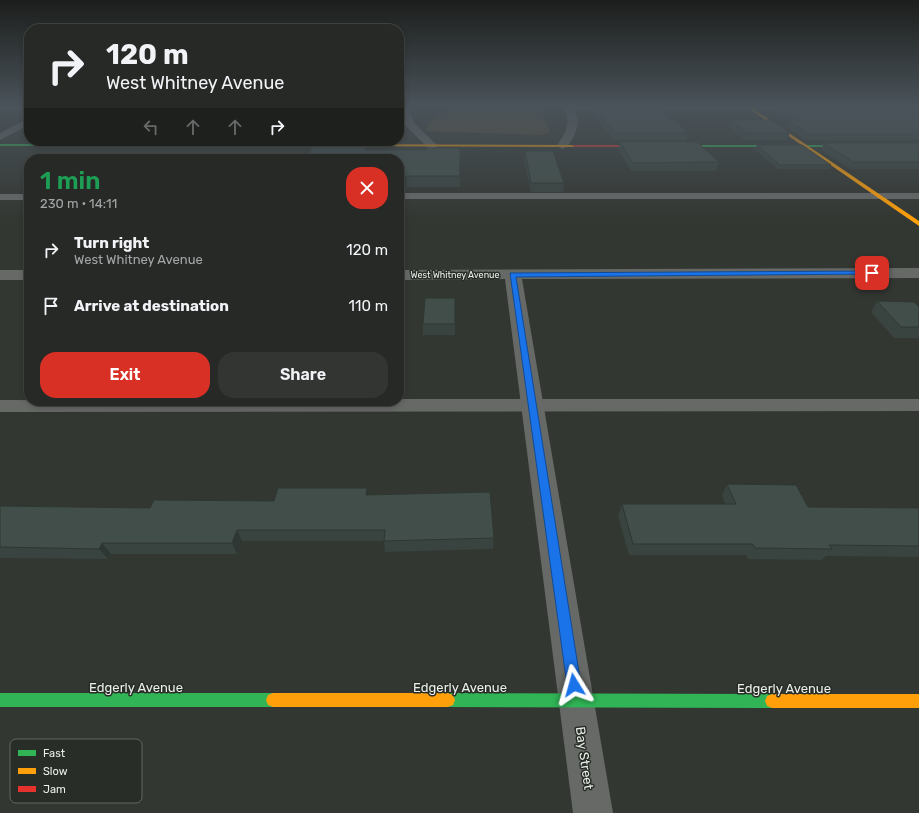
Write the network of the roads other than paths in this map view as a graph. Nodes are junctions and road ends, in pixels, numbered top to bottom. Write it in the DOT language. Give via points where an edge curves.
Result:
graph roads {
  1 [pos="802,144"];
  2 [pos="0,145"];
  3 [pos="24,145"];
  4 [pos="404,146"];
  5 [pos="432,146"];
  6 [pos="562,146"];
  7 [pos="805,146"];
  8 [pos="864,146"];
  9 [pos="24,196"];
  10 [pos="404,196"];
  11 [pos="878,196"];
  12 [pos="919,196"];
  13 [pos="0,197"];
  14 [pos="919,224"];
  15 [pos="919,273"];
  16 [pos="0,275"];
  17 [pos="24,275"];
  18 [pos="404,275"];
  19 [pos="513,275"];
  20 [pos="919,405"];
  21 [pos="0,406"];
  22 [pos="532,406"];
  23 [pos="0,700"];
  24 [pos="576,701"];
  25 [pos="919,701"];
  26 [pos="593,813"];
  1 -- 7 [label="street"];
  2 -- 3 [label="street"];
  4 -- 5 [label="street"];
  5 -- 6 [label="street"];
  6 -- 7 [label="street"];
  7 -- 8 [label="street"];
  7 -- 11 [label="street"];
  9 -- 13 [label="lane"];
  10 -- 11 [label="lane"];
  11 -- 12 [label="lane"];
  11 -- 14 [label="street"];
  15 -- 19 [label="street, West Whitney Avenue"];
  16 -- 17 [label="street"];
  18 -- 19 [label="street, West Whitney Avenue"];
  19 -- 22 [label="street, Bay Street"];
  20 -- 22 [label="lane"];
  21 -- 22 [label="lane"];
  22 -- 24 [label="street, Bay Street"];
  23 -- 24 [label="street, Edgerly Avenue"];
  24 -- 25 [label="street, Edgerly Avenue"];
  24 -- 26 [label="street, Bay Street"];
}
